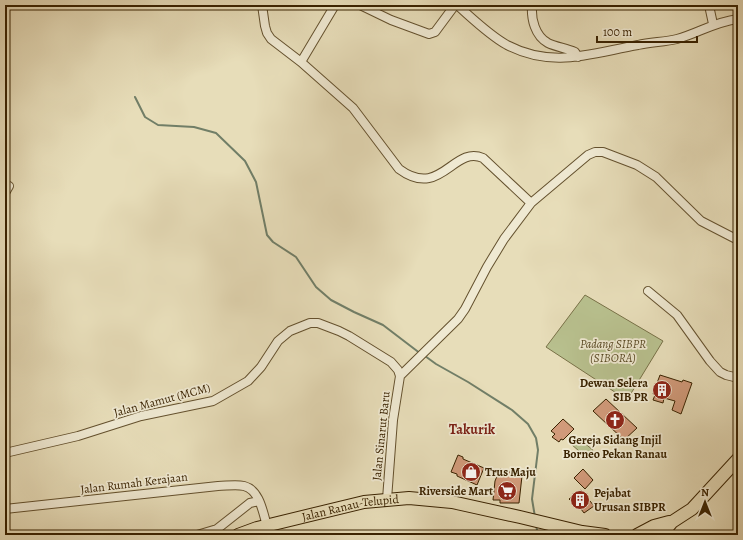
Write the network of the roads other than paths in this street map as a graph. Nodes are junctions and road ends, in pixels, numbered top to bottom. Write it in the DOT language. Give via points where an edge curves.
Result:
graph roads {
  1 [pos="262,5"];
  2 [pos="335,5"];
  3 [pos="360,5"];
  4 [pos="456,5"];
  5 [pos="532,5"];
  6 [pos="711,5"];
  7 [pos="738,19"];
  8 [pos="713,24"];
  9 [pos="578,57"];
  10 [pos="301,62"];
  11 [pos="531,203"];
  12 [pos="734,238"];
  13 [pos="648,291"];
  14 [pos="400,376"];
  15 [pos="738,378"];
  16 [pos="5,452"];
  17 [pos="738,459"];
  18 [pos="387,499"];
  19 [pos="259,502"];
  20 [pos="5,509"];
  21 [pos="672,522"];
  22 [pos="267,526"];
  23 [pos="584,534"];
  24 [pos="197,535"];
  25 [pos="238,535"];
  26 [pos="605,535"];
  27 [pos="626,535"];
  28 [pos="636,535"];
  29 [pos="656,535"];
  1 -- 10 [label="street" via="267,33"];
  2 -- 10 [label="street"];
  3 -- 4 [label="street" via="429,34 435,32"];
  4 -- 9 [label="street" via="493,36 508,45 543,56"];
  5 -- 9 [label="street" via="532,18 538,35 549,44 575,52"];
  6 -- 8 [label="street"];
  7 -- 8 [label="street"];
  8 -- 9 [label="street" via="677,39"];
  10 -- 11 [label="street" via="353,108 399,169 406,174 414,178 432,178 465,157 477,156 483,158"];
  11 -- 12 [label="street" via="588,155 603,152 648,171 701,221"];
  11 -- 14 [label="street" via="496,252 454,324"];
  13 -- 15 [label="street" via="677,315 720,372"];
  14 -- 16 [label="street, Jalan Mamut (MCM)" via="391,362 339,330 310,323 290,331 278,341 248,381 213,401 141,416 78,436"];
  14 -- 18 [label="street, Jalan Sinarut Baru" via="393,420"];
  17 -- 21 [label="highway" via="692,509"];
  18 -- 22 [label="highway, Jalan Ranau-Telupid" via="364,502"];
  18 -- 23 [label="highway, Jalan Ranau-Telupid" via="409,498 452,502"];
  19 -- 20 [label="street, Jalan Rumah Kerajaan" via="245,486 218,486"];
  19 -- 22 [label="street, Jalan Rumah Kerajaan"];
  19 -- 24 [label="street" via="250,504 217,529"];
  21 -- 28 [label="highway" via="659,524"];
  21 -- 29 [label="highway"];
  22 -- 25 [label="highway, Jalan Ranau-Telupid"];
  23 -- 26 [label="highway, Jalan Ranau-Telupid"];
  27 -- 28 [label="highway"];
}
